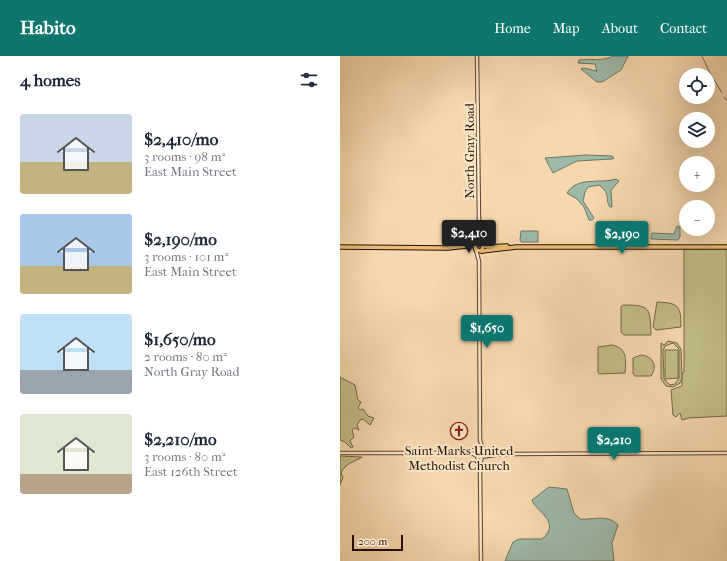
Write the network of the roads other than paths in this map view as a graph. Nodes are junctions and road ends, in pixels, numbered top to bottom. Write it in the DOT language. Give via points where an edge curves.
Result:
graph roads {
  1 [pos="476,56"];
  2 [pos="480,235"];
  3 [pos="483,245"];
  4 [pos="340,247"];
  5 [pos="476,247"];
  6 [pos="516,247"];
  7 [pos="727,247"];
  8 [pos="482,251"];
  9 [pos="478,259"];
  10 [pos="480,440"];
  11 [pos="477,449"];
  12 [pos="483,450"];
  13 [pos="340,453"];
  14 [pos="464,453"];
  15 [pos="727,453"];
  16 [pos="502,454"];
  17 [pos="477,456"];
  18 [pos="482,456"];
  19 [pos="480,466"];
  20 [pos="481,561"];
  1 -- 2 [label="street, North Gray Road" via="479,67"];
  2 -- 3 [label="street, North Gray Road"];
  2 -- 5 [label="street, North Gray Road"];
  3 -- 5 [label="main road"];
  3 -- 6 [label="main road"];
  3 -- 8 [label="main road"];
  4 -- 5 [label="main road"];
  5 -- 8 [label="main road"];
  5 -- 9 [label="street"];
  6 -- 7 [label="main road"];
  6 -- 8 [label="main road"];
  8 -- 9 [label="street"];
  9 -- 10 [label="street"];
  10 -- 11 [label="street"];
  10 -- 12 [label="street"];
  11 -- 12 [label="street"];
  11 -- 14 [label="street"];
  11 -- 17 [label="street"];
  12 -- 16 [label="street"];
  12 -- 18 [label="street"];
  13 -- 14 [label="street"];
  14 -- 17 [label="street"];
  15 -- 16 [label="street"];
  16 -- 18 [label="street"];
  17 -- 18 [label="street"];
  17 -- 19 [label="street"];
  18 -- 19 [label="street"];
  19 -- 20 [label="street"];
}
